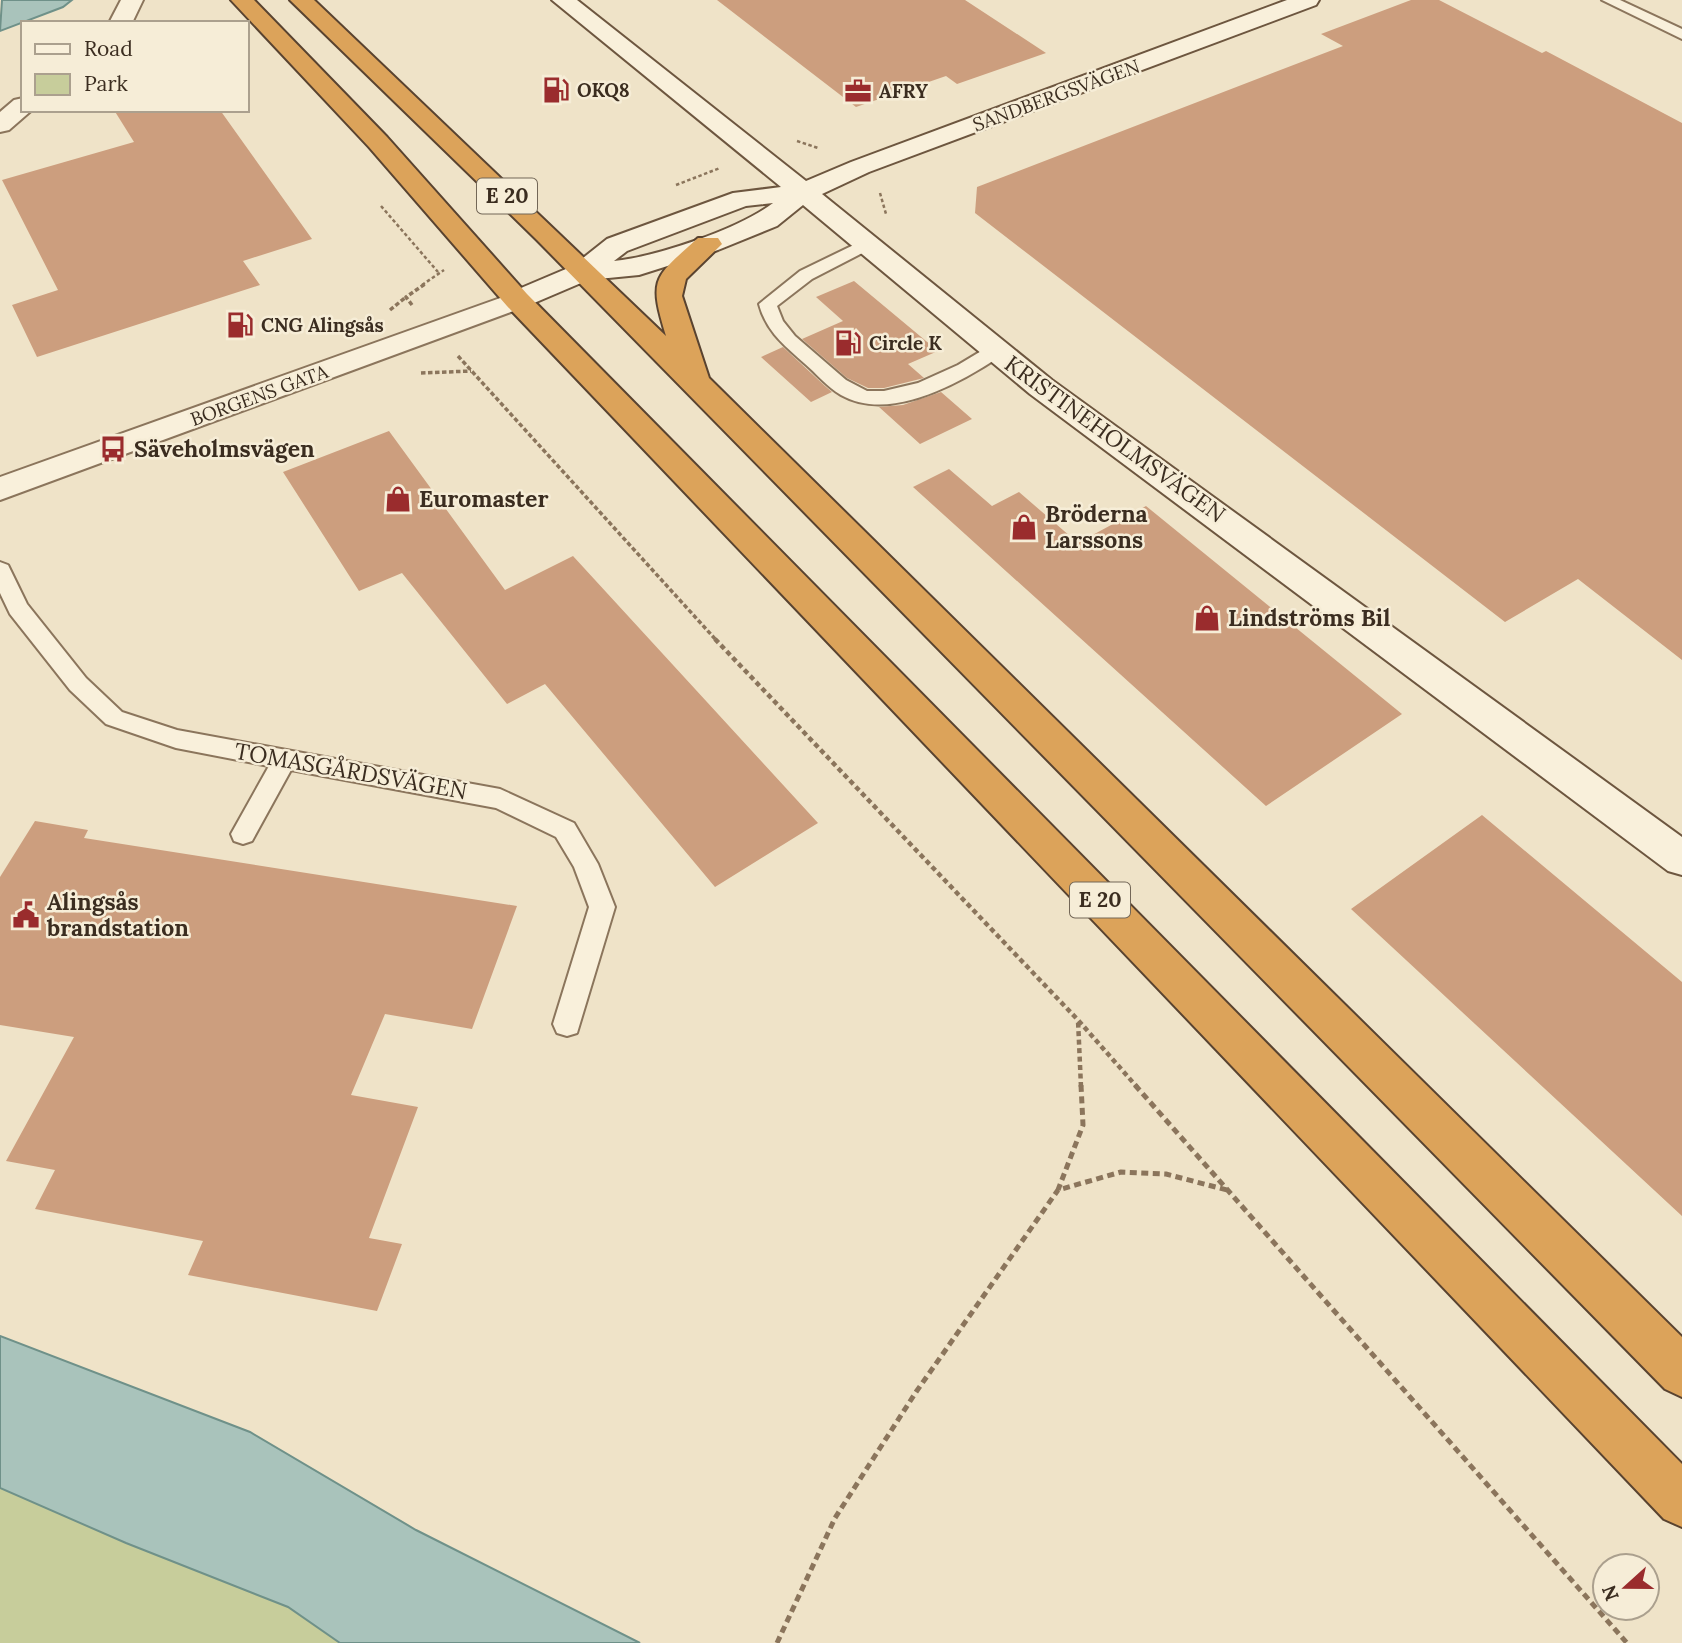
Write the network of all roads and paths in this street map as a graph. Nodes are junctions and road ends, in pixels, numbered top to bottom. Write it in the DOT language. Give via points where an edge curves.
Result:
graph roads {
  1 [pos="132,0"];
  2 [pos="242,0"];
  3 [pos="301,0"];
  4 [pos="563,0"];
  5 [pos="1308,0"];
  6 [pos="1609,0"];
  7 [pos="121,21"];
  8 [pos="1682,35"];
  9 [pos="21,107"];
  10 [pos="0,125"];
  11 [pos="804,192"];
  12 [pos="381,206"];
  13 [pos="708,244"];
  14 [pos="866,244"];
  15 [pos="438,272"];
  16 [pos="583,272"];
  17 [pos="517,300"];
  18 [pos="436,330"];
  19 [pos="995,351"];
  20 [pos="695,384"];
  21 [pos="0,489"];
  22 [pos="0,570"];
  23 [pos="285,759"];
  24 [pos="243,834"];
  25 [pos="1682,859"];
  26 [pos="1078,1020"];
  27 [pos="567,1024"];
  28 [pos="1058,1190"];
  29 [pos="1227,1191"];
  30 [pos="1682,1372"];
  31 [pos="1682,1501"];
  32 [pos="778,1642"];
  33 [pos="1627,1643"];
  1 -- 7 [label="street"];
  2 -- 17 [label="highway, E 20" via="378,142"];
  3 -- 16 [label="highway, E 20"];
  4 -- 11 [label="street, KRISTINEHOLMSVÄGEN"];
  5 -- 11 [label="street, SANDBERGSVÄGEN"];
  6 -- 8 [label="lane"];
  9 -- 10 [label="street"];
  11 -- 13 [label="street, SANDBERGSVÄGEN" via="768,220"];
  11 -- 14 [label="street, KRISTINEHOLMSVÄGEN"];
  11 -- 16 [label="street, SANDBERGSVÄGEN" via="742,199 617,245"];
  12 -- 15 [label="path"];
  13 -- 16 [label="street, SANDBERGSVÄGEN" via="639,267"];
  13 -- 20 [label="highway" via="673,276 668,296"];
  14 -- 19 [label="street, KRISTINEHOLMSVÄGEN"];
  14 -- 19 [label="lane" via="806,275 768,304 771,323 851,393 871,398 902,394 936,384"];
  16 -- 17 [label="street, SANDBERGSVÄGEN"];
  16 -- 20 [label="highway, E 20"];
  17 -- 18 [label="street, BORGENS GATA"];
  17 -- 31 [label="highway, E 20"];
  18 -- 21 [label="street, BORGENS GATA"];
  18 -- 26 [label="path" via="730,656"];
  19 -- 25 [label="street, KRISTINEHOLMSVÄGEN"];
  20 -- 30 [label="highway, E 20"];
  22 -- 23 [label="lane, TOMASGÅRDSVÄGEN" via="18,608 78,684 114,718 176,739"];
  23 -- 24 [label="lane"];
  23 -- 27 [label="lane, TOMASGÅRDSVÄGEN" via="500,799 565,830 602,907"];
  26 -- 28 [label="path" via="1083,1125"];
  26 -- 29 [label="path"];
  28 -- 29 [label="path" via="1121,1172 1166,1174"];
  28 -- 32 [label="path" via="916,1392 835,1518"];
  29 -- 33 [label="path"];
}
